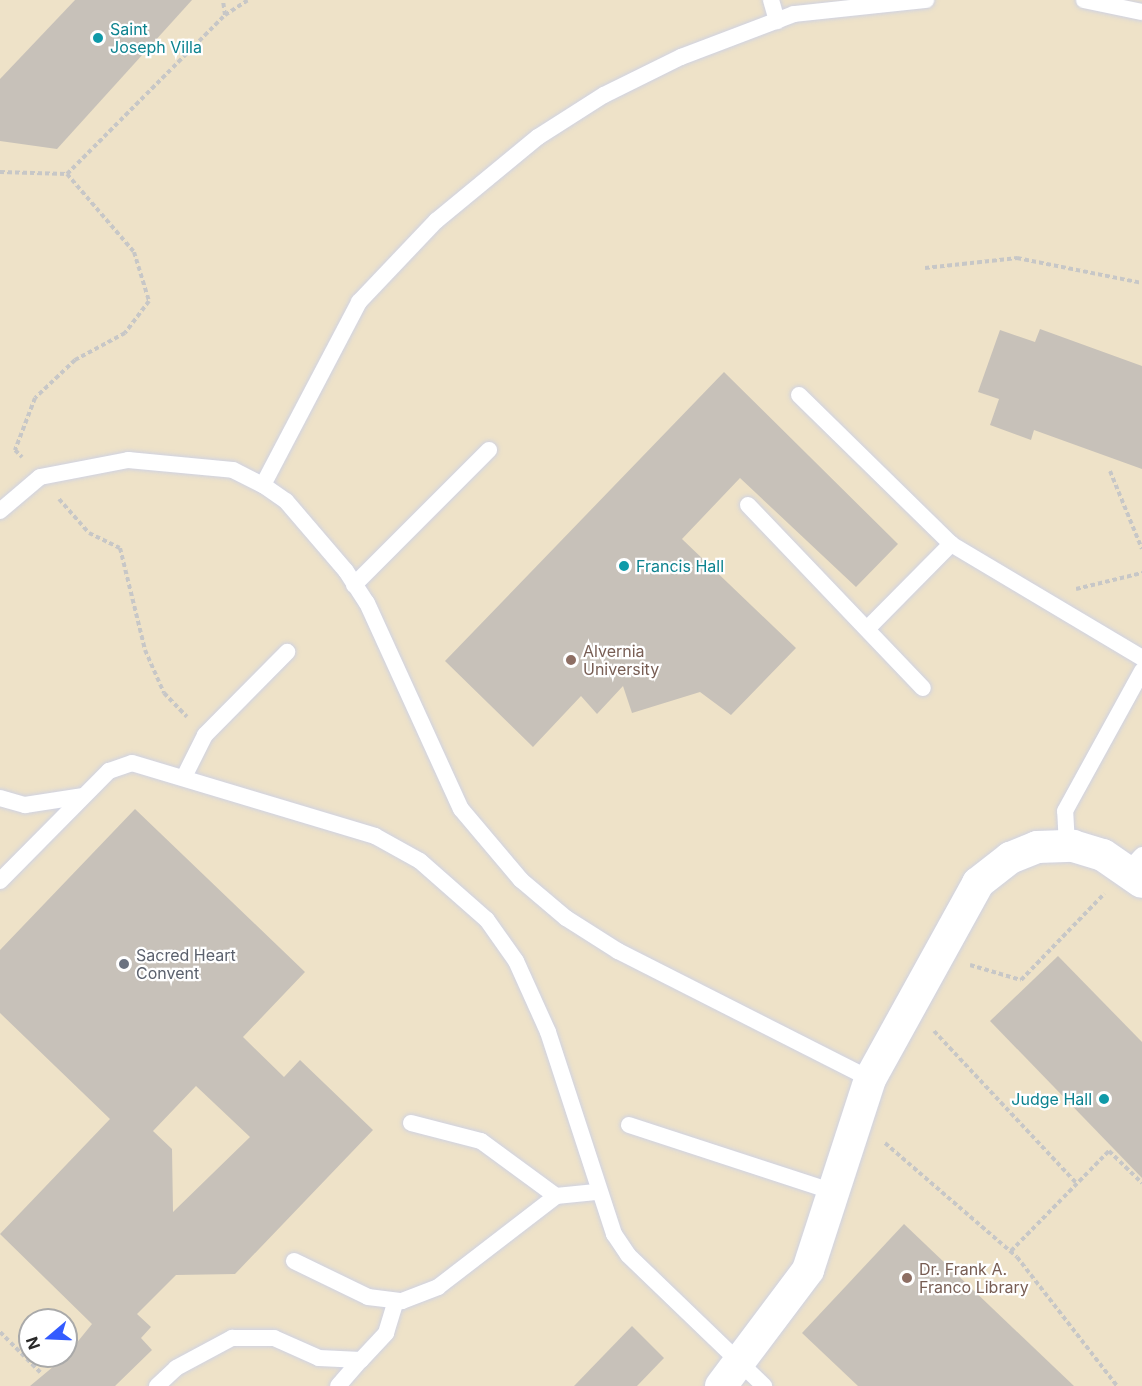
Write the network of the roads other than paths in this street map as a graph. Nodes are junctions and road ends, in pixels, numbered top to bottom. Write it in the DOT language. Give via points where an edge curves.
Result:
graph roads {
  1 [pos="771,0"];
  2 [pos="926,0"];
  3 [pos="1084,0"];
  4 [pos="1142,12"];
  5 [pos="777,21"];
  6 [pos="799,395"];
  7 [pos="489,450"];
  8 [pos="263,484"];
  9 [pos="748,505"];
  10 [pos="0,511"];
  11 [pos="951,544"];
  12 [pos="354,585"];
  13 [pos="867,629"];
  14 [pos="286,652"];
  15 [pos="1142,658"];
  16 [pos="1142,671"];
  17 [pos="923,688"];
  18 [pos="184,777"];
  19 [pos="84,796"];
  20 [pos="0,798"];
  21 [pos="1067,846"];
  22 [pos="1137,869"];
  23 [pos="0,881"];
  24 [pos="870,1079"];
  25 [pos="411,1124"];
  26 [pos="629,1125"];
  27 [pos="834,1191"];
  28 [pos="596,1192"];
  29 [pos="556,1196"];
  30 [pos="294,1261"];
  31 [pos="395,1302"];
  32 [pos="361,1360"];
  33 [pos="742,1379"];
  34 [pos="157,1386"];
  35 [pos="338,1386"];
  1 -- 5 [label="lane"];
  2 -- 5 [label="lane" via="854,5"];
  3 -- 4 [label="lane"];
  5 -- 8 [label="lane" via="681,57 604,95 538,137 436,221 359,302"];
  6 -- 11 [label="lane"];
  7 -- 12 [label="lane"];
  8 -- 10 [label="lane" via="233,471 128,460 40,477"];
  8 -- 12 [label="lane" via="325,543"];
  9 -- 13 [label="lane"];
  11 -- 13 [label="lane"];
  11 -- 15 [label="lane"];
  12 -- 24 [label="lane" via="461,809 521,880 566,918 618,951"];
  13 -- 17 [label="lane"];
  14 -- 18 [label="lane" via="205,735"];
  16 -- 21 [label="lane" via="1065,811"];
  18 -- 19 [label="lane" via="120,765"];
  18 -- 28 [label="lane" via="375,836 454,886 502,940 532,994"];
  19 -- 20 [label="lane" via="25,805"];
  19 -- 23 [label="lane"];
  21 -- 22 [label="street"];
  21 -- 24 [label="street" via="1037,847 978,883 935,954"];
  24 -- 27 [label="street"];
  25 -- 29 [label="lane" via="481,1141"];
  26 -- 27 [label="lane"];
  27 -- 33 [label="street" via="808,1270"];
  28 -- 29 [label="lane"];
  28 -- 33 [label="lane" via="628,1255"];
  29 -- 31 [label="lane" via="438,1287"];
  30 -- 31 [label="lane" via="360,1294"];
  31 -- 32 [label="lane" via="386,1333"];
  32 -- 34 [label="lane" via="319,1358 274,1338 232,1338 176,1368"];
  32 -- 35 [label="lane"];
}
